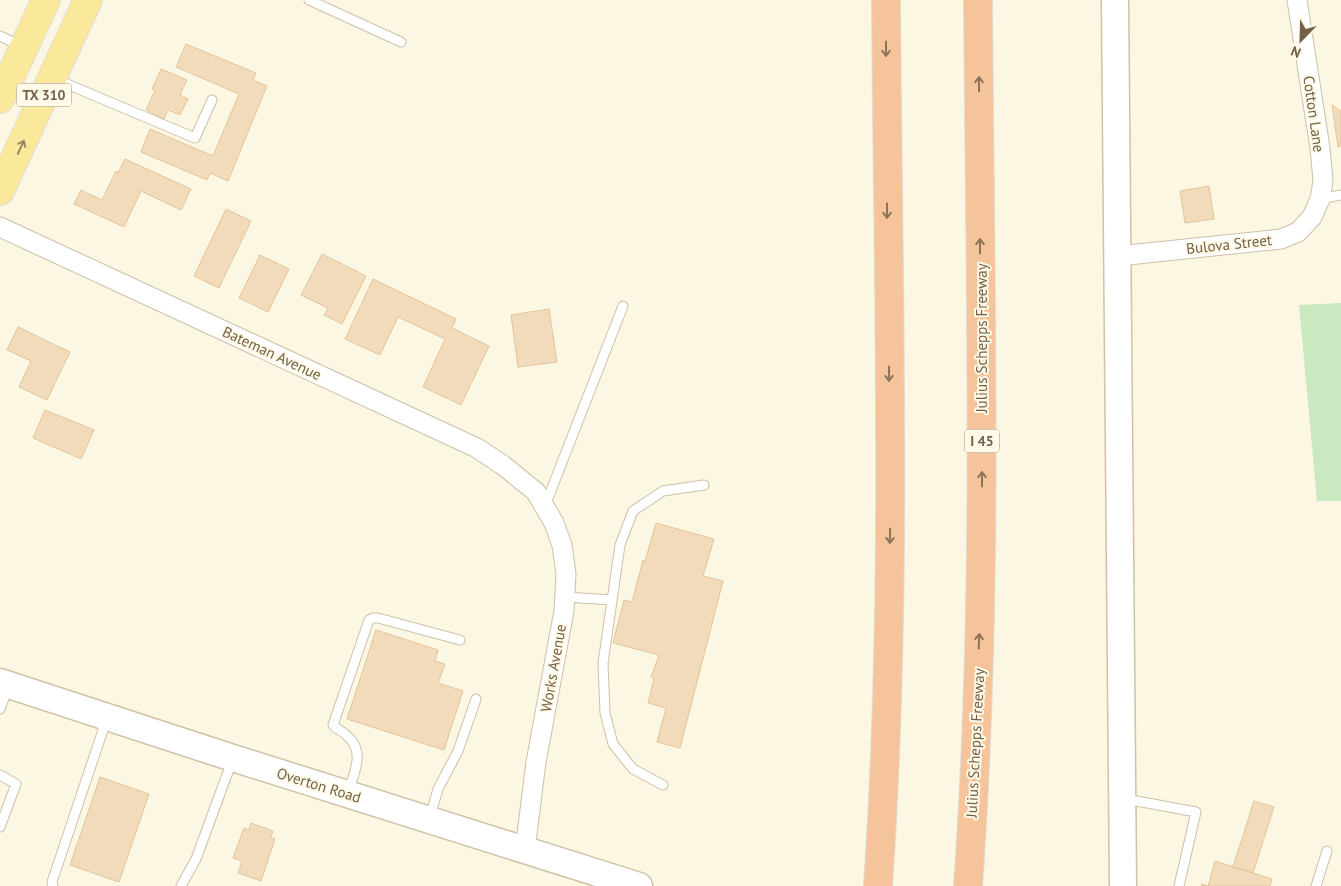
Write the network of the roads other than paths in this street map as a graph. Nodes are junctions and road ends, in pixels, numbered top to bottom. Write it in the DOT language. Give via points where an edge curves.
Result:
graph roads {
  1 [pos="46,0"];
  2 [pos="88,0"];
  3 [pos="309,0"];
  4 [pos="886,0"];
  5 [pos="978,0"];
  6 [pos="1115,0"];
  7 [pos="1297,0"];
  8 [pos="12,42"];
  9 [pos="401,42"];
  10 [pos="52,78"];
  11 [pos="0,99"];
  12 [pos="212,100"];
  13 [pos="0,191"];
  14 [pos="1341,195"];
  15 [pos="1320,198"];
  16 [pos="0,227"];
  17 [pos="1118,256"];
  18 [pos="623,306"];
  19 [pos="704,484"];
  20 [pos="540,499"];
  21 [pos="565,597"];
  22 [pos="612,600"];
  23 [pos="460,640"];
  24 [pos="3,692"];
  25 [pos="476,699"];
  26 [pos="108,718"];
  27 [pos="233,758"];
  28 [pos="0,775"];
  29 [pos="663,785"];
  30 [pos="347,794"];
  31 [pos="1123,799"];
  32 [pos="429,820"];
  33 [pos="0,827"];
  34 [pos="525,850"];
  35 [pos="1327,851"];
  36 [pos="968,884"];
  37 [pos="53,886"];
  38 [pos="181,886"];
  39 [pos="640,886"];
  40 [pos="878,886"];
  41 [pos="1123,886"];
  42 [pos="1179,886"];
  43 [pos="1316,886"];
  1 -- 8 [label="main road, TX 310"];
  2 -- 10 [label="main road, TX 310"];
  3 -- 9 [label="lane"];
  4 -- 40 [label="highway, one-way" via="890,506 888,667"];
  36 -- 5 [label="highway, Julius Schepps Freeway / I 45, one-way" via="978,682 981,523"];
  6 -- 17 [label="main road"];
  7 -- 15 [label="street, Cotton Lane" via="1320,148 1323,181"];
  8 -- 11 [label="main road, TX 310"];
  10 -- 12 [label="lane" via="195,138"];
  13 -- 10 [label="main road, TX 310, one-way"];
  14 -- 15 [label="lane"];
  15 -- 17 [label="street, Bulova Street" via="1312,217 1298,232 1281,239"];
  16 -- 20 [label="street, Bateman Avenue" via="477,448 504,466"];
  17 -- 31 [label="main road"];
  18 -- 20 [label="lane"];
  19 -- 22 [label="lane" via="663,491 632,511 620,545"];
  20 -- 21 [label="street, Works Avenue" via="562,545"];
  21 -- 22 [label="lane"];
  21 -- 34 [label="street, Works Avenue" via="536,762"];
  22 -- 29 [label="lane" via="603,663 605,713 613,744 633,769"];
  23 -- 30 [label="lane" via="378,618 369,620 333,725 355,744 358,761"];
  24 -- 26 [label="main road, Overton Road"];
  25 -- 32 [label="lane" via="458,751 438,788"];
  26 -- 27 [label="main road, Overton Road"];
  26 -- 37 [label="lane" via="60,855"];
  27 -- 30 [label="main road, Overton Road"];
  27 -- 38 [label="lane" via="196,859"];
  28 -- 33 [label="lane" via="16,784"];
  30 -- 32 [label="main road, Overton Road"];
  31 -- 41 [label="main road"];
  31 -- 42 [label="lane" via="1196,812"];
  32 -- 34 [label="main road, Overton Road"];
  34 -- 39 [label="main road, Overton Road"];
  35 -- 43 [label="lane"];
}
